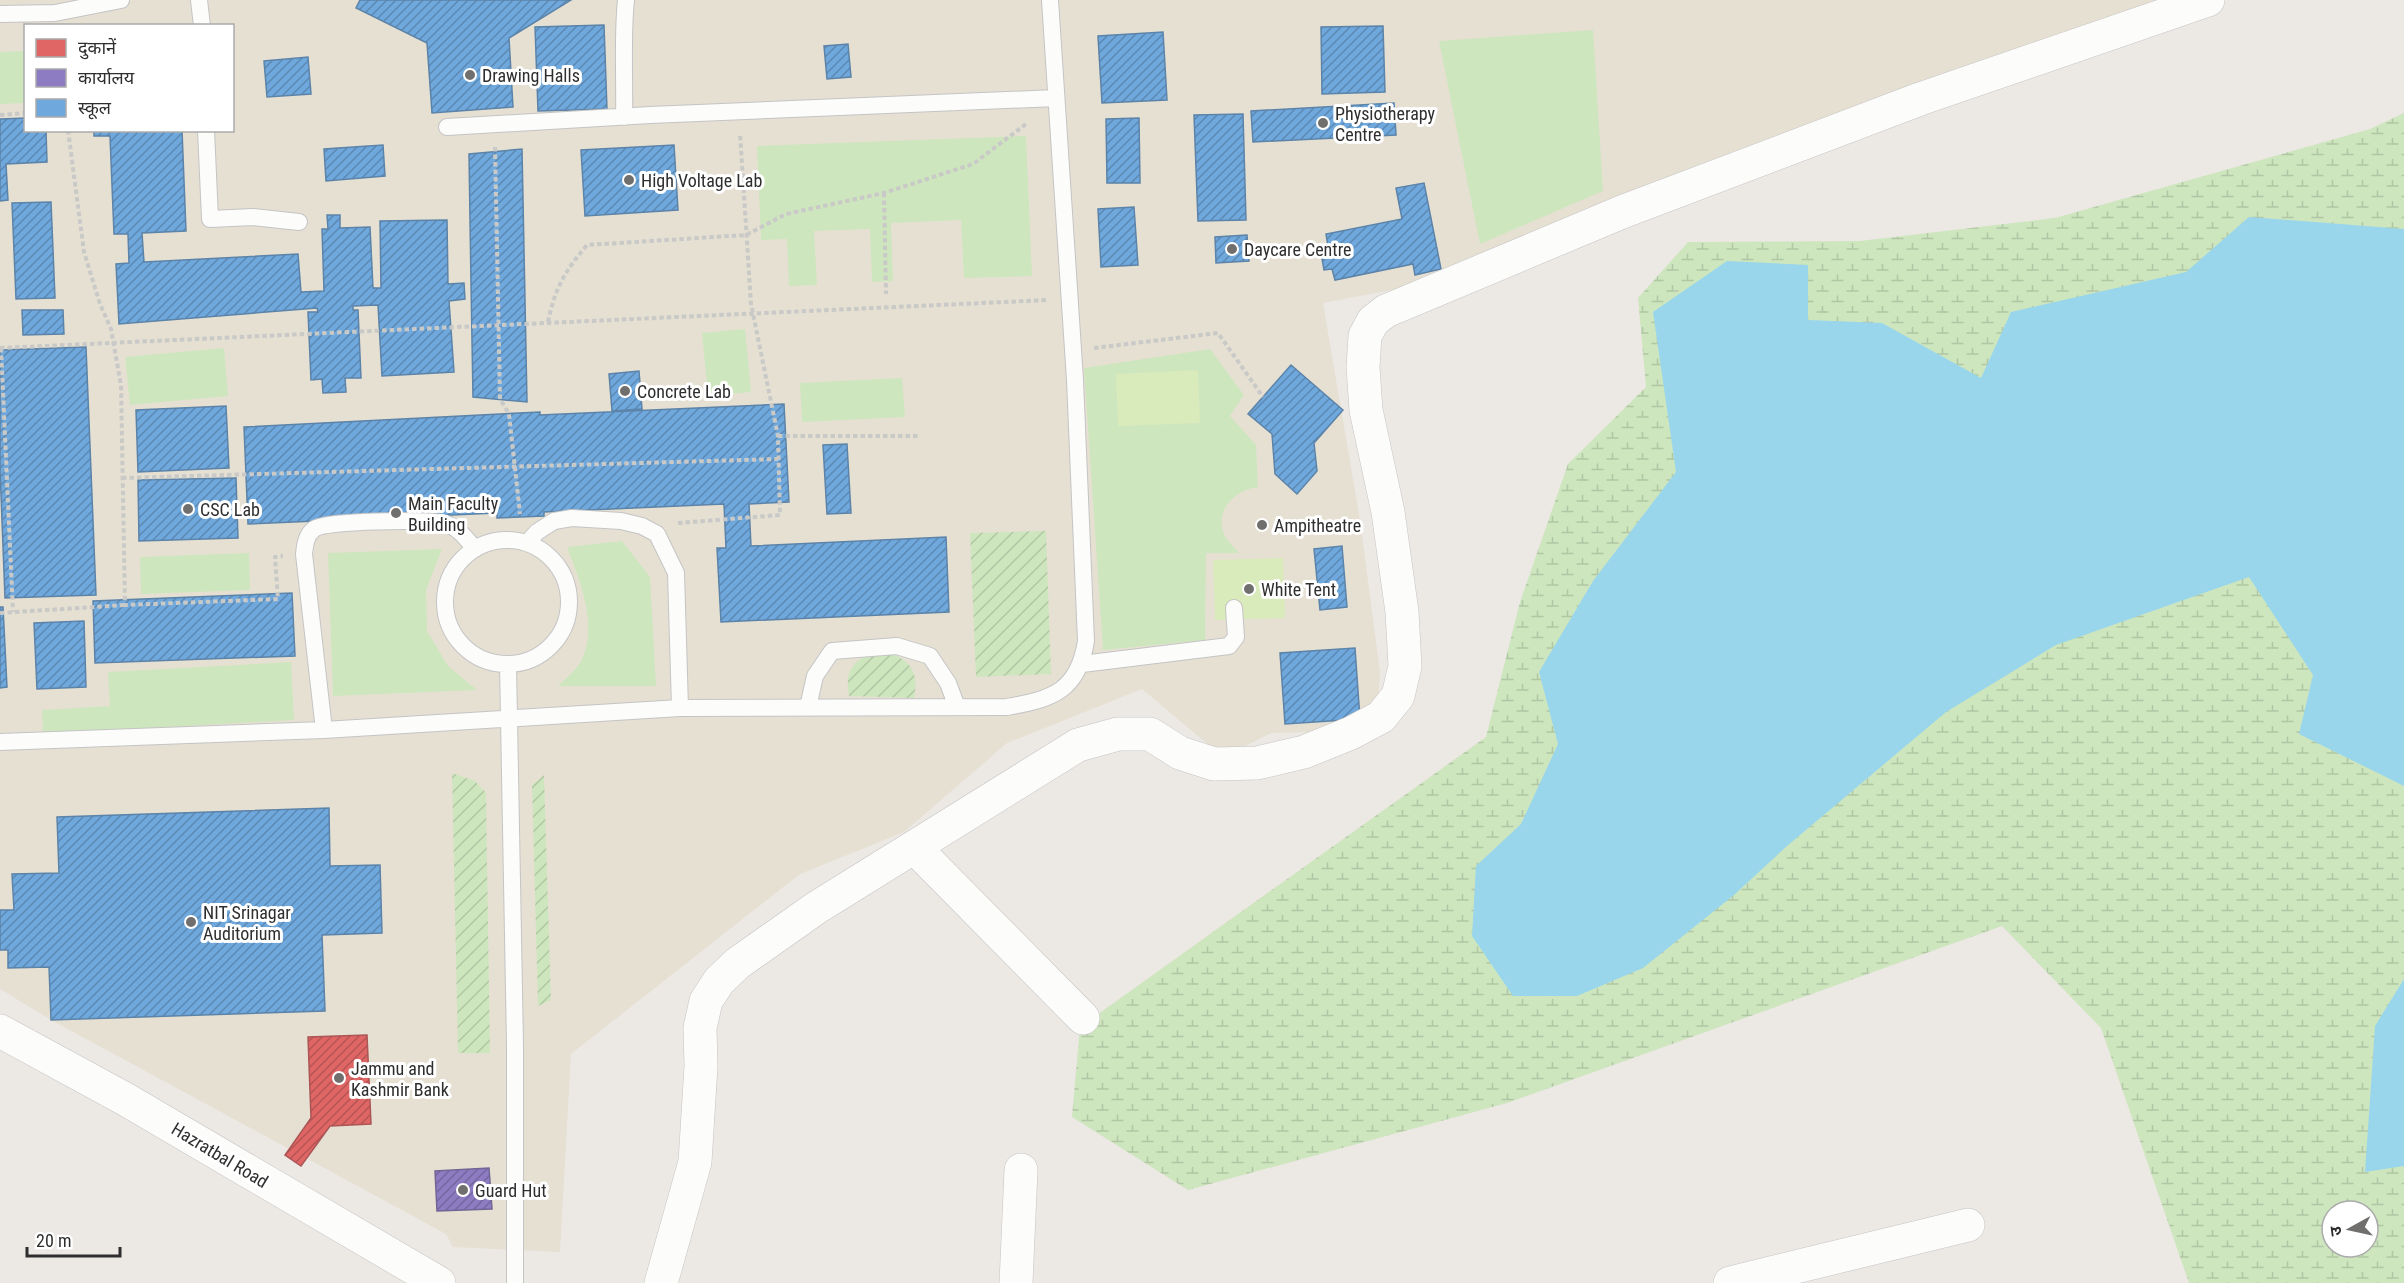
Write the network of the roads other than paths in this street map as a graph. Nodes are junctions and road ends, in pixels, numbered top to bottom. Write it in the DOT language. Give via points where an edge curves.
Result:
graph roads {
  1 [pos="121,0"];
  2 [pos="199,0"];
  3 [pos="626,0"];
  4 [pos="1050,0"];
  5 [pos="2208,0"];
  6 [pos="0,14"];
  7 [pos="202,24"];
  8 [pos="1056,98"];
  9 [pos="624,117"];
  10 [pos="447,127"];
  11 [pos="206,132"];
  12 [pos="299,222"];
  13 [pos="527,543"];
  14 [pos="475,549"];
  15 [pos="1234,608"];
  16 [pos="508,664"];
  17 [pos="1082,664"];
  18 [pos="808,707"];
  19 [pos="957,707"];
  20 [pos="680,708"];
  21 [pos="510,718"];
  22 [pos="324,730"];
  23 [pos="0,742"];
  24 [pos="916,849"];
  25 [pos="1083,1018"];
  26 [pos="0,1031"];
  27 [pos="1021,1170"];
  28 [pos="1968,1225"];
  29 [pos="439,1283"];
  30 [pos="516,1283"];
  31 [pos="661,1283"];
  32 [pos="1016,1283"];
  33 [pos="1730,1283"];
  1 -- 6 [label="lane" via="55,13"];
  2 -- 7 [label="lane"];
  3 -- 9 [label="lane"];
  4 -- 8 [label="lane"];
  5 -- 24 [label="street" via="1920,99 1622,212 1386,310 1373,321 1365,336 1363,367 1366,410 1390,523 1405,666 1398,696 1381,717 1304,752 1257,763 1214,764 1180,753 1150,734 1118,734 1078,745"];
  8 -- 9 [label="lane"];
  8 -- 17 [label="lane" via="1073,350 1086,641"];
  9 -- 10 [label="lane"];
  11 -- 12 [label="lane" via="210,219 253,217"];
  13 -- 14 [label="lane" via="510,539"];
  13 -- 16 [label="lane" via="543,551 565,579 568,614 553,644 540,655"];
  13 -- 20 [label="lane" via="554,521 572,518 613,520 642,526 657,534 676,573"];
  14 -- 16 [label="lane" via="451,576 446,612 462,645 476,656"];
  14 -- 22 [label="lane" via="454,528 443,523 395,521 315,528 305,543 304,554"];
  15 -- 17 [label="lane" via="1236,637 1229,646"];
  16 -- 21 [label="lane"];
  17 -- 19 [label="lane" via="1066,688 1041,701 1007,707"];
  18 -- 19 [label="lane"];
  18 -- 19 [label="lane" via="816,676 832,651 897,646 930,656 948,683"];
  18 -- 20 [label="lane"];
  20 -- 21 [label="lane"];
  21 -- 22 [label="lane"];
  21 -- 30 [label="lane"];
  22 -- 23 [label="lane"];
  24 -- 25 [label="street"];
  24 -- 31 [label="street" via="773,937 719,981 706,1002 700,1028 695,1162"];
  26 -- 29 [label="street, Hazratbal Road" via="125,1099"];
  27 -- 32 [label="street"];
  28 -- 33 [label="street"];
}
